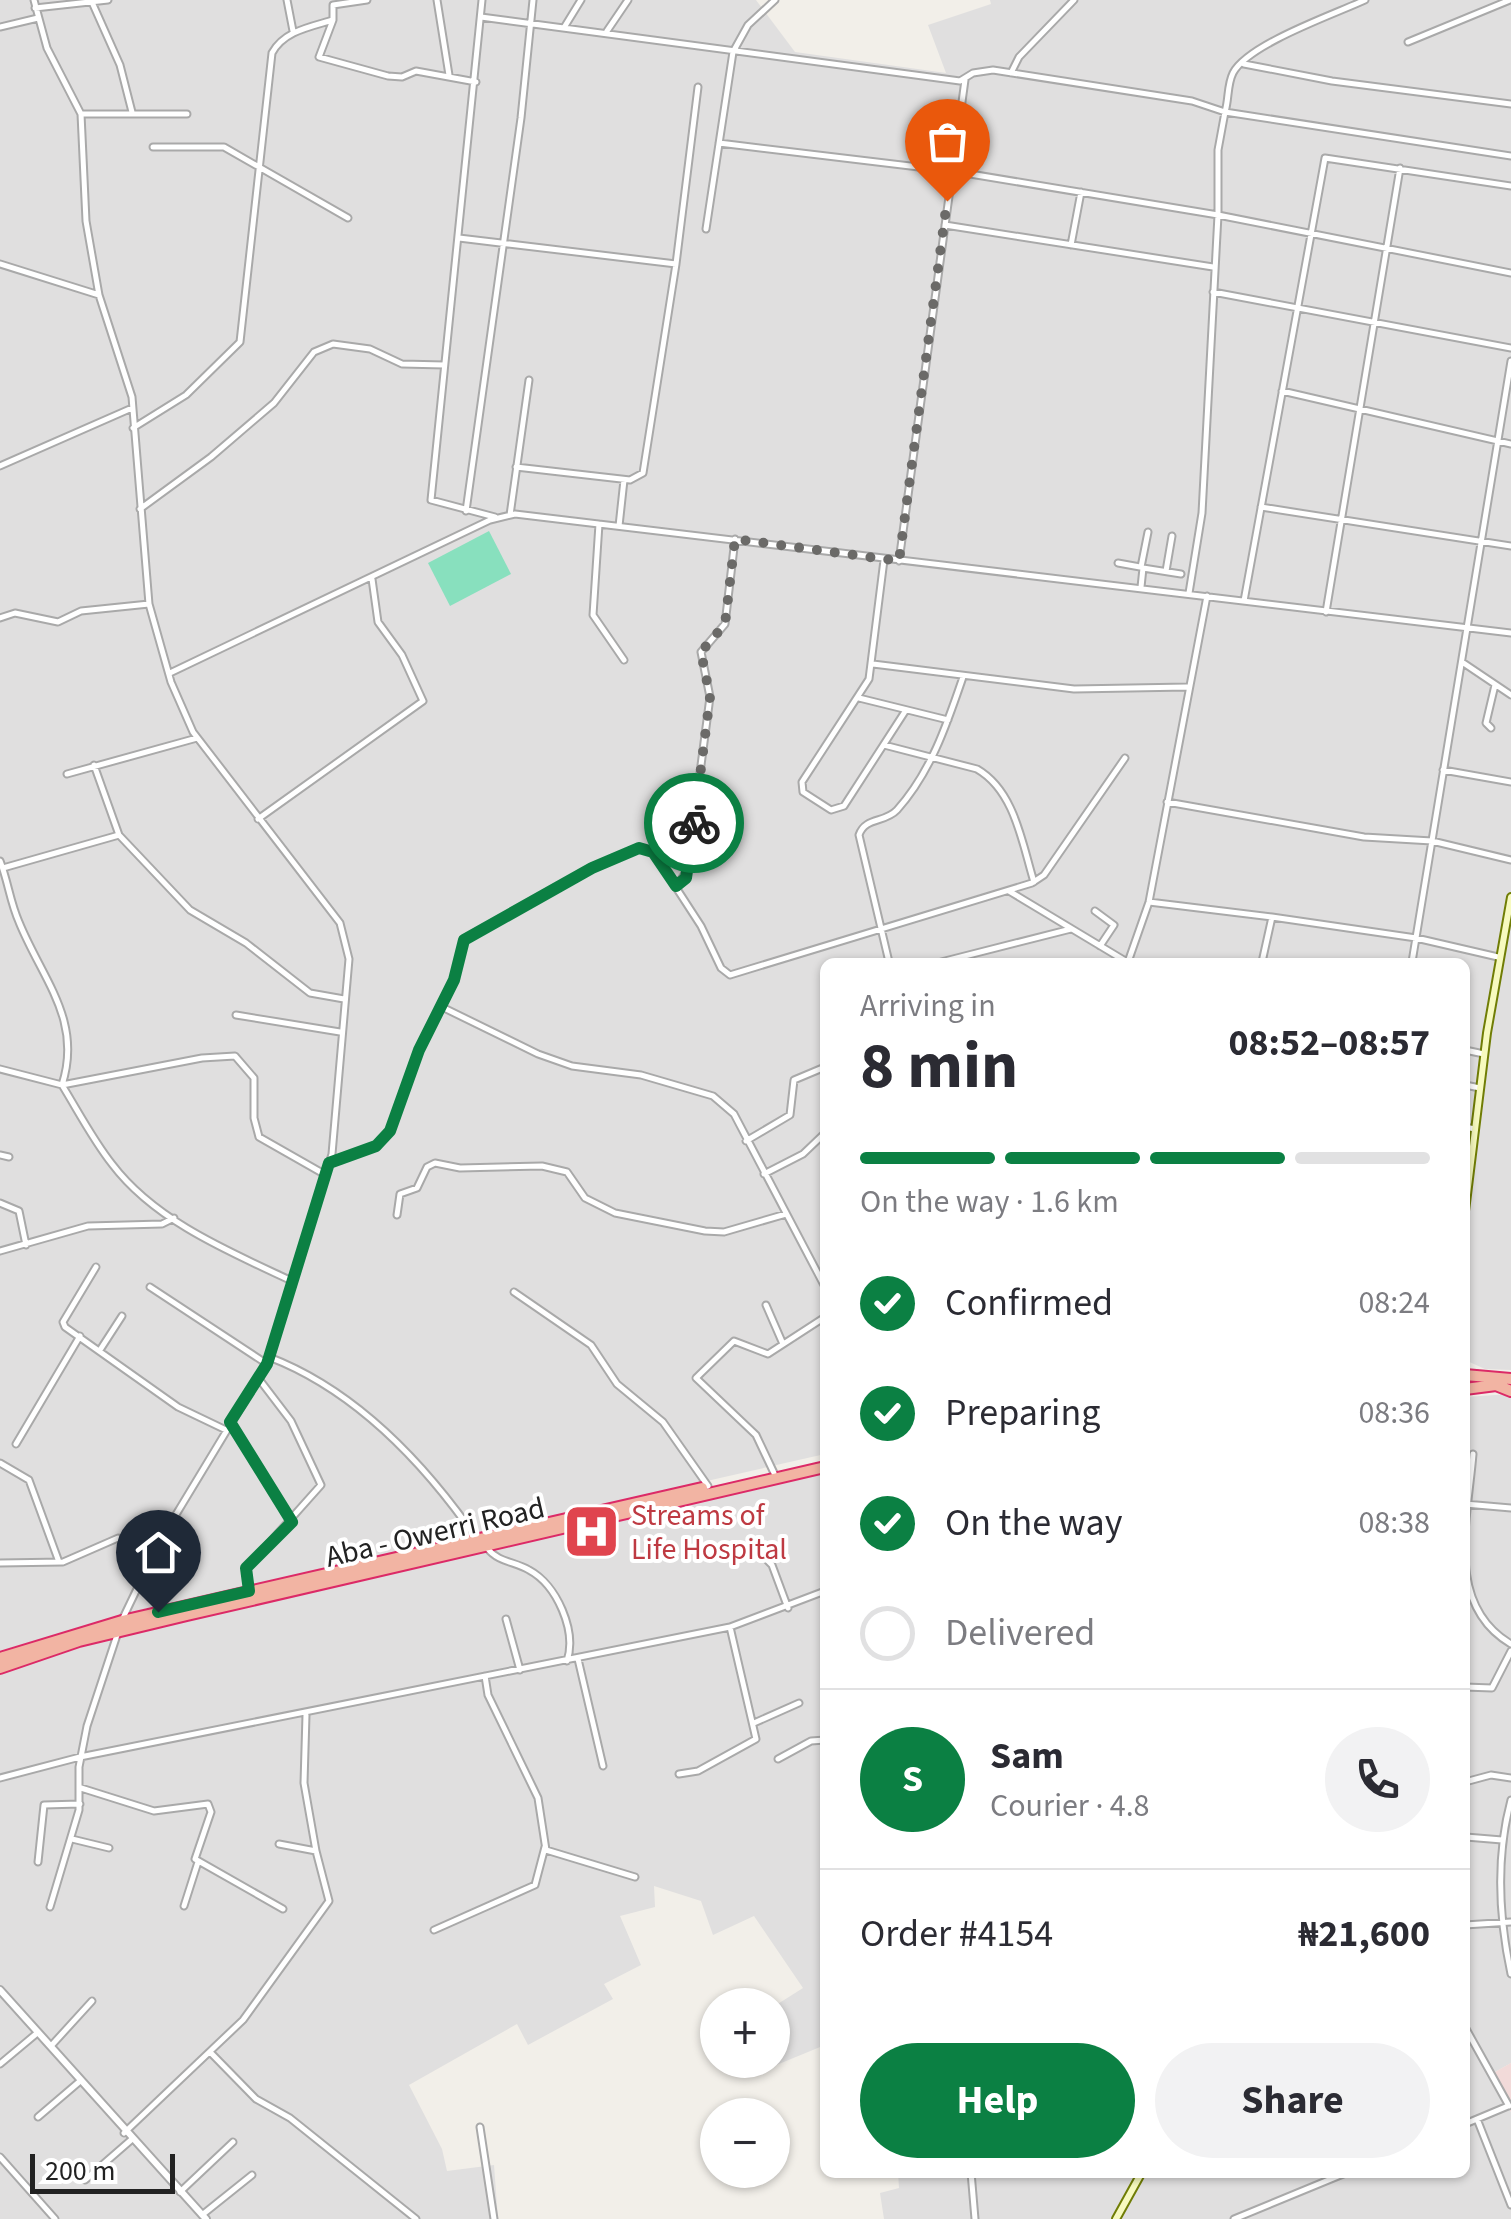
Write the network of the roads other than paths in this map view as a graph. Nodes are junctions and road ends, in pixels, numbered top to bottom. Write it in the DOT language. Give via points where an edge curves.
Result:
graph roads {
  1 [pos="108,0"];
  2 [pos="287,0"];
  3 [pos="367,0"];
  4 [pos="437,0"];
  5 [pos="482,0"];
  6 [pos="533,0"];
  7 [pos="581,0"];
  8 [pos="628,0"];
  9 [pos="774,0"];
  10 [pos="1074,0"];
  11 [pos="1366,0"];
  12 [pos="1510,0"];
  13 [pos="91,1"];
  14 [pos="34,4"];
  15 [pos="481,17"];
  16 [pos="38,18"];
  17 [pos="333,20"];
  18 [pos="528,22"];
  19 [pos="565,26"];
  20 [pos="0,27"];
  21 [pos="607,31"];
  22 [pos="294,32"];
  23 [pos="1408,42"];
  24 [pos="733,52"];
  25 [pos="1240,63"];
  26 [pos="1011,74"];
  27 [pos="449,75"];
  28 [pos="966,80"];
  29 [pos="476,82"];
  30 [pos="698,87"];
  31 [pos="1511,104"];
  32 [pos="132,112"];
  33 [pos="1225,112"];
  34 [pos="81,114"];
  35 [pos="187,114"];
  36 [pos="719,144"];
  37 [pos="153,147"];
  38 [pos="1511,156"];
  39 [pos="259,165"];
  40 [pos="1400,168"];
  41 [pos="952,170"];
  42 [pos="1511,186"];
  43 [pos="1081,192"];
  44 [pos="1218,215"];
  45 [pos="348,218"];
  46 [pos="944,225"];
  47 [pos="706,229"];
  48 [pos="1310,233"];
  49 [pos="459,238"];
  50 [pos="503,242"];
  51 [pos="1071,245"];
  52 [pos="1386,248"];
  53 [pos="0,264"];
  54 [pos="676,264"];
  55 [pos="1213,268"];
  56 [pos="1511,273"];
  57 [pos="1212,292"];
  58 [pos="99,295"];
  59 [pos="1297,306"];
  60 [pos="1375,321"];
  61 [pos="1511,348"];
  62 [pos="1511,362"];
  63 [pos="444,365"];
  64 [pos="528,380"];
  65 [pos="1282,391"];
  66 [pos="132,408"];
  67 [pos="1359,409"];
  68 [pos="133,428"];
  69 [pos="1499,441"];
  70 [pos="1511,444"];
  71 [pos="0,466"];
  72 [pos="516,467"];
  73 [pos="624,480"];
  74 [pos="1261,506"];
  75 [pos="140,508"];
  76 [pos="466,511"];
  77 [pos="510,515"];
  78 [pos="498,518"];
  79 [pos="1341,519"];
  80 [pos="600,524"];
  81 [pos="620,526"];
  82 [pos="1148,532"];
  83 [pos="1172,536"];
  84 [pos="735,539"];
  85 [pos="1481,541"];
  86 [pos="1511,546"];
  87 [pos="884,560"];
  88 [pos="899,561"];
  89 [pos="1118,563"];
  90 [pos="1142,567"];
  91 [pos="1166,571"];
  92 [pos="1181,574"];
  93 [pos="372,578"];
  94 [pos="1141,587"];
  95 [pos="1189,593"];
  96 [pos="1207,596"];
  97 [pos="1244,601"];
  98 [pos="149,604"];
  99 [pos="1326,612"];
  100 [pos="0,618"];
  101 [pos="1468,626"];
  102 [pos="1511,632"];
  103 [pos="624,660"];
  104 [pos="1462,662"];
  105 [pos="873,664"];
  106 [pos="170,673"];
  107 [pos="963,677"];
  108 [pos="1496,685"];
  109 [pos="1188,687"];
  110 [pos="1511,695"];
  111 [pos="858,698"];
  112 [pos="906,710"];
  113 [pos="948,720"];
  114 [pos="1491,728"];
  115 [pos="198,738"];
  116 [pos="884,745"];
  117 [pos="1125,758"];
  118 [pos="931,759"];
  119 [pos="94,766"];
  120 [pos="1442,770"];
  121 [pos="67,774"];
  122 [pos="1511,782"];
  123 [pos="1167,802"];
  124 [pos="258,819"];
  125 [pos="119,834"];
  126 [pos="1432,841"];
  127 [pos="1511,860"];
  128 [pos="2,865"];
  129 [pos="1034,882"];
  130 [pos="676,886"];
  131 [pos="1010,890"];
  132 [pos="1511,897"];
  133 [pos="1149,902"];
  134 [pos="1096,911"];
  135 [pos="1272,917"];
  136 [pos="879,928"];
  137 [pos="1072,929"];
  138 [pos="1416,938"];
  139 [pos="1100,946"];
  140 [pos="1498,957"];
  141 [pos="888,958"];
  142 [pos="957,958"];
  143 [pos="1121,958"];
  144 [pos="1129,958"];
  145 [pos="1263,958"];
  146 [pos="1413,958"];
  147 [pos="344,998"];
  148 [pos="441,1007"];
  149 [pos="236,1015"];
  150 [pos="340,1032"];
  151 [pos="1470,1051"];
  152 [pos="1484,1054"];
  153 [pos="1,1069"];
  154 [pos="820,1069"];
  155 [pos="0,1078"];
  156 [pos="62,1086"];
  157 [pos="1470,1086"];
  158 [pos="1480,1088"];
  159 [pos="1470,1128"];
  160 [pos="1475,1129"];
  161 [pos="820,1137"];
  162 [pos="746,1141"];
  163 [pos="1470,1153"];
  164 [pos="0,1155"];
  165 [pos="9,1158"];
  166 [pos="329,1163"];
  167 [pos="764,1174"];
  168 [pos="325,1176"];
  169 [pos="0,1203"];
  170 [pos="786,1214"];
  171 [pos="397,1215"];
  172 [pos="174,1218"];
  173 [pos="26,1246"];
  174 [pos="0,1251"];
  175 [pos="96,1267"];
  176 [pos="818,1273"];
  177 [pos="820,1277"];
  178 [pos="292,1282"];
  179 [pos="150,1288"];
  180 [pos="514,1292"];
  181 [pos="766,1306"];
  182 [pos="122,1316"];
  183 [pos="820,1319"];
  184 [pos="80,1336"];
  185 [pos="783,1344"];
  186 [pos="100,1350"];
  187 [pos="268,1361"];
  188 [pos="1470,1374"];
  189 [pos="259,1379"];
  190 [pos="1511,1379"];
  191 [pos="1470,1388"];
  192 [pos="1511,1390"];
  193 [pos="230,1422"];
  194 [pos="226,1430"];
  195 [pos="16,1444"];
  196 [pos="1473,1454"];
  197 [pos="0,1462"];
  198 [pos="820,1465"];
  199 [pos="820,1465"];
  200 [pos="774,1473"];
  201 [pos="1470,1479"];
  202 [pos="708,1486"];
  203 [pos="1470,1504"];
  204 [pos="1511,1508"];
  205 [pos="292,1522"];
  206 [pos="481,1543"];
  207 [pos="153,1552"];
  208 [pos="759,1552"];
  209 [pos="59,1562"];
  210 [pos="0,1563"];
  211 [pos="249,1591"];
  212 [pos="820,1592"];
  213 [pos="1470,1599"];
  214 [pos="788,1608"];
  215 [pos="506,1619"];
  216 [pos="120,1626"];
  217 [pos="730,1626"];
  218 [pos="0,1644"];
  219 [pos="1511,1648"];
  220 [pos="578,1659"];
  221 [pos="2,1661"];
  222 [pos="567,1661"];
  223 [pos="520,1670"];
  224 [pos="484,1676"];
  225 [pos="1470,1686"];
  226 [pos="798,1703"];
  227 [pos="306,1714"];
  228 [pos="754,1723"];
  229 [pos="820,1740"];
  230 [pos="80,1757"];
  231 [pos="778,1759"];
  232 [pos="603,1766"];
  233 [pos="679,1774"];
  234 [pos="0,1778"];
  235 [pos="1511,1778"];
  236 [pos="1470,1781"];
  237 [pos="81,1788"];
  238 [pos="1511,1800"];
  239 [pos="80,1804"];
  240 [pos="1470,1836"];
  241 [pos="72,1839"];
  242 [pos="1502,1840"];
  243 [pos="278,1844"];
  244 [pos="109,1848"];
  245 [pos="545,1848"];
  246 [pos="316,1851"];
  247 [pos="38,1862"];
  248 [pos="198,1862"];
  249 [pos="1502,1869"];
  250 [pos="1511,1871"];
  251 [pos="636,1877"];
  252 [pos="184,1906"];
  253 [pos="50,1907"];
  254 [pos="283,1909"];
  255 [pos="1511,1922"];
  256 [pos="1503,1924"];
  257 [pos="1470,1925"];
  258 [pos="434,1930"];
  259 [pos="1511,1974"];
  260 [pos="0,1990"];
  261 [pos="92,2002"];
  262 [pos="36,2034"];
  263 [pos="1470,2037"];
  264 [pos="49,2048"];
  265 [pos="210,2052"];
  266 [pos="0,2064"];
  267 [pos="79,2082"];
  268 [pos="1510,2105"];
  269 [pos="38,2117"];
  270 [pos="1477,2119"];
  271 [pos="1470,2122"];
  272 [pos="480,2128"];
  273 [pos="124,2133"];
  274 [pos="131,2140"];
  275 [pos="234,2142"];
  276 [pos="3,2160"];
  277 [pos="0,2170"];
  278 [pos="252,2175"];
  279 [pos="972,2178"];
  280 [pos="1139,2178"];
  281 [pos="1333,2178"];
  282 [pos="85,2180"];
  283 [pos="180,2192"];
  284 [pos="1511,2205"];
  285 [pos="204,2217"];
  286 [pos="56,2219"];
  287 [pos="416,2219"];
  288 [pos="494,2219"];
  289 [pos="975,2219"];
  290 [pos="1116,2219"];
  291 [pos="1234,2219"];
  1 -- 13 [label="street"];
  2 -- 22 [label="street"];
  3 -- 17 [label="street" via="333,4"];
  4 -- 27 [label="street"];
  5 -- 15 [label="street"];
  6 -- 18 [label="street"];
  7 -- 19 [label="street"];
  8 -- 21 [label="street"];
  9 -- 24 [label="street"];
  10 -- 26 [label="street" via="1018,57"];
  11 -- 25 [label="street"];
  12 -- 23 [label="street"];
  13 -- 14 [label="street"];
  13 -- 32 [label="street" via="120,65"];
  14 -- 16 [label="street"];
  15 -- 18 [label="street"];
  15 -- 29 [label="street"];
  16 -- 20 [label="street"];
  16 -- 34 [label="street"];
  17 -- 22 [label="street"];
  17 -- 27 [label="street" via="320,57 388,76"];
  18 -- 19 [label="street"];
  18 -- 50 [label="street"];
  19 -- 21 [label="street"];
  21 -- 24 [label="street"];
  22 -- 39 [label="street" via="272,53"];
  24 -- 28 [label="street"];
  24 -- 36 [label="street"];
  25 -- 31 [label="street"];
  25 -- 33 [label="street"];
  26 -- 28 [label="street" via="982,70"];
  26 -- 33 [label="street"];
  27 -- 29 [label="street"];
  28 -- 41 [label="street"];
  29 -- 49 [label="street"];
  30 -- 54 [label="street"];
  32 -- 34 [label="street"];
  32 -- 35 [label="street"];
  33 -- 38 [label="street"];
  33 -- 44 [label="street"];
  34 -- 58 [label="street" via="86,221"];
  36 -- 41 [label="street"];
  36 -- 47 [label="street"];
  37 -- 39 [label="street" via="224,147"];
  39 -- 45 [label="street"];
  39 -- 68 [label="street" via="240,342 186,395"];
  40 -- 42 [label="street"];
  40 -- 48 [label="street" via="1325,158"];
  40 -- 52 [label="street"];
  41 -- 43 [label="street"];
  41 -- 46 [label="street"];
  43 -- 44 [label="street"];
  43 -- 51 [label="street"];
  44 -- 48 [label="street"];
  44 -- 55 [label="street"];
  46 -- 51 [label="street"];
  46 -- 88 [label="street"];
  48 -- 52 [label="street"];
  48 -- 59 [label="street"];
  49 -- 50 [label="street"];
  49 -- 63 [label="street"];
  50 -- 54 [label="street"];
  50 -- 76 [label="street"];
  51 -- 55 [label="street"];
  52 -- 56 [label="street"];
  52 -- 60 [label="street"];
  53 -- 58 [label="street"];
  54 -- 73 [label="street" via="643,473"];
  55 -- 57 [label="street"];
  57 -- 59 [label="street"];
  57 -- 95 [label="street" via="1202,513"];
  58 -- 66 [label="street"];
  59 -- 60 [label="street"];
  59 -- 65 [label="street"];
  60 -- 61 [label="street"];
  60 -- 67 [label="street"];
  62 -- 69 [label="street"];
  63 -- 75 [label="street" via="402,364 370,349 332,344 314,352 274,403"];
  63 -- 76 [label="street" via="431,500"];
  64 -- 72 [label="street"];
  65 -- 67 [label="street"];
  65 -- 74 [label="street"];
  66 -- 68 [label="street"];
  66 -- 71 [label="street"];
  67 -- 69 [label="street"];
  67 -- 79 [label="street"];
  68 -- 75 [label="street"];
  69 -- 70 [label="street"];
  69 -- 85 [label="street"];
  72 -- 73 [label="street"];
  72 -- 77 [label="street"];
  73 -- 81 [label="street"];
  74 -- 79 [label="street"];
  74 -- 97 [label="street"];
  75 -- 98 [label="street"];
  76 -- 78 [label="street"];
  77 -- 78 [label="street"];
  77 -- 80 [label="street"];
  78 -- 93 [label="street"];
  79 -- 85 [label="street"];
  79 -- 99 [label="street"];
  80 -- 81 [label="street"];
  80 -- 103 [label="street" via="593,615"];
  81 -- 84 [label="street"];
  82 -- 90 [label="street"];
  83 -- 91 [label="street"];
  84 -- 87 [label="street"];
  84 -- 130 [label="street" via="725,624 701,652 710,685 708,724 687,872"];
  85 -- 86 [label="street"];
  85 -- 101 [label="street"];
  87 -- 88 [label="street"];
  87 -- 105 [label="street"];
  88 -- 94 [label="street"];
  89 -- 90 [label="street"];
  90 -- 91 [label="street"];
  90 -- 94 [label="street"];
  91 -- 92 [label="street"];
  93 -- 106 [label="street"];
  93 -- 124 [label="street" via="378,622 424,702"];
  94 -- 95 [label="street"];
  95 -- 96 [label="street"];
  96 -- 97 [label="street"];
  96 -- 109 [label="street"];
  97 -- 99 [label="street"];
  98 -- 100 [label="street" via="77,612 58,622 16,613"];
  98 -- 106 [label="street"];
  99 -- 101 [label="street"];
  101 -- 102 [label="street"];
  101 -- 104 [label="street"];
  104 -- 108 [label="street"];
  104 -- 120 [label="street"];
  105 -- 107 [label="street"];
  105 -- 111 [label="street"];
  106 -- 115 [label="street"];
  107 -- 109 [label="street" via="1074,689"];
  107 -- 113 [label="street"];
  108 -- 110 [label="street"];
  108 -- 114 [label="street" via="1487,707"];
  109 -- 123 [label="street"];
  111 -- 112 [label="street"];
  111 -- 116 [label="street" via="800,788 838,810"];
  112 -- 113 [label="street"];
  112 -- 116 [label="street"];
  113 -- 118 [label="street"];
  115 -- 119 [label="street"];
  115 -- 124 [label="street"];
  116 -- 118 [label="street"];
  117 -- 129 [label="street"];
  118 -- 129 [label="street" via="989,777 1011,807"];
  118 -- 136 [label="street" via="895,812 859,834"];
  119 -- 121 [label="street"];
  119 -- 125 [label="street"];
  120 -- 122 [label="street"];
  120 -- 126 [label="street"];
  123 -- 126 [label="street" via="1364,837"];
  123 -- 133 [label="street"];
  124 -- 147 [label="street" via="340,923 349,960"];
  125 -- 128 [label="street"];
  125 -- 147 [label="street" via="197,916 310,992"];
  126 -- 127 [label="street"];
  126 -- 138 [label="street"];
  128 -- 156 [label="street" via="18,921 70,1039"];
  129 -- 131 [label="street"];
  130 -- 136 [label="street" via="730,975"];
  130 -- 148 [label="street" via="653,852 639,848 592,868 464,940"];
  131 -- 136 [label="street"];
  131 -- 137 [label="street"];
  132 -- 140 [label="main road"];
  133 -- 135 [label="street"];
  133 -- 144 [label="street"];
  134 -- 139 [label="street" via="1114,925"];
  135 -- 138 [label="street"];
  135 -- 145 [label="street"];
  136 -- 141 [label="street"];
  137 -- 139 [label="street"];
  137 -- 142 [label="street"];
  138 -- 140 [label="street"];
  138 -- 146 [label="street"];
  139 -- 143 [label="street"];
  140 -- 152 [label="main road"];
  147 -- 150 [label="street"];
  148 -- 162 [label="street" via="572,1066 641,1075 713,1096 734,1114"];
  148 -- 166 [label="street" via="390,1131 376,1146"];
  149 -- 150 [label="street"];
  150 -- 166 [label="street"];
  151 -- 152 [label="street"];
  152 -- 158 [label="main road"];
  153 -- 155 [label="street"];
  153 -- 156 [label="street"];
  154 -- 162 [label="street" via="794,1080 790,1115"];
  156 -- 168 [label="street" via="235,1056 254,1078 259,1136"];
  156 -- 172 [label="street" via="112,1166"];
  157 -- 158 [label="street"];
  158 -- 160 [label="main road"];
  159 -- 160 [label="street"];
  160 -- 163 [label="main road"];
  161 -- 167 [label="street"];
  162 -- 167 [label="street"];
  164 -- 165 [label="street"];
  166 -- 168 [label="street"];
  167 -- 170 [label="street"];
  168 -- 178 [label="street"];
  169 -- 173 [label="street" via="19,1212"];
  170 -- 171 [label="street" via="705,1231 615,1213 585,1198 567,1172 434,1163 418,1188 400,1194"];
  170 -- 176 [label="street"];
  172 -- 173 [label="street" via="88,1226"];
  172 -- 178 [label="street"];
  173 -- 174 [label="street"];
  175 -- 184 [label="street" via="64,1322"];
  176 -- 177 [label="street"];
  178 -- 187 [label="street"];
  179 -- 187 [label="street"];
  180 -- 202 [label="street" via="591,1345 617,1384 663,1422"];
  181 -- 185 [label="street"];
  182 -- 186 [label="street"];
  183 -- 185 [label="street"];
  184 -- 186 [label="street"];
  184 -- 195 [label="street"];
  185 -- 200 [label="street" via="763,1355 734,1341 696,1378 756,1434"];
  186 -- 194 [label="street" via="178,1407"];
  187 -- 189 [label="street"];
  187 -- 206 [label="street" via="308,1372 359,1409"];
  188 -- 190 [label="highway"];
  189 -- 193 [label="street"];
  189 -- 205 [label="street" via="291,1420 322,1485"];
  191 -- 192 [label="highway"];
  193 -- 194 [label="street"];
  193 -- 205 [label="street"];
  194 -- 207 [label="street"];
  196 -- 201 [label="street"];
  197 -- 209 [label="street" via="29,1480"];
  198 -- 200 [label="highway, Aba - Owerri Road"];
  199 -- 206 [label="highway, Aba - Owerri Road"];
  200 -- 202 [label="highway, Aba - Owerri Road"];
  202 -- 206 [label="highway, Aba - Owerri Road"];
  203 -- 204 [label="street"];
  205 -- 211 [label="street" via="246,1568"];
  206 -- 211 [label="highway, Aba - Owerri Road"];
  206 -- 216 [label="highway, Aba - Owerri Road"];
  206 -- 222 [label="street" via="549,1588 571,1645"];
  207 -- 209 [label="street" via="118,1538"];
  207 -- 216 [label="street"];
  208 -- 214 [label="street" via="772,1565"];
  209 -- 210 [label="street"];
  211 -- 216 [label="highway, Aba - Owerri Road"];
  212 -- 214 [label="street"];
  213 -- 219 [label="street"];
  214 -- 217 [label="street"];
  215 -- 223 [label="street"];
  216 -- 221 [label="highway, Aba - Owerri Road"];
  216 -- 230 [label="street"];
  217 -- 220 [label="street"];
  217 -- 228 [label="street"];
  218 -- 221 [label="street"];
  219 -- 225 [label="street" via="1492,1688"];
  220 -- 222 [label="street"];
  220 -- 232 [label="street"];
  222 -- 223 [label="street"];
  223 -- 224 [label="street"];
  224 -- 227 [label="street"];
  224 -- 245 [label="street" via="534,1786"];
  226 -- 228 [label="street"];
  227 -- 230 [label="street"];
  227 -- 246 [label="street" via="303,1774"];
  228 -- 233 [label="street" via="753,1743"];
  229 -- 231 [label="street"];
  230 -- 234 [label="street"];
  230 -- 237 [label="street"];
  235 -- 236 [label="street"];
  237 -- 239 [label="street"];
  237 -- 248 [label="street" via="154,1811 208,1804"];
  238 -- 242 [label="street"];
  239 -- 241 [label="street"];
  239 -- 247 [label="street" via="44,1805"];
  240 -- 242 [label="street"];
  241 -- 244 [label="street"];
  241 -- 253 [label="street"];
  242 -- 249 [label="street"];
  243 -- 246 [label="street"];
  245 -- 251 [label="street"];
  245 -- 258 [label="street" via="535,1885"];
  246 -- 265 [label="street" via="329,1900 243,2020"];
  248 -- 252 [label="street"];
  248 -- 254 [label="street"];
  249 -- 250 [label="street"];
  249 -- 256 [label="street"];
  255 -- 256 [label="street"];
  256 -- 257 [label="street"];
  256 -- 259 [label="street"];
  260 -- 262 [label="street"];
  261 -- 264 [label="street"];
  262 -- 264 [label="street"];
  262 -- 266 [label="street"];
  263 -- 268 [label="street"];
  264 -- 267 [label="street"];
  265 -- 273 [label="street"];
  265 -- 287 [label="street" via="256,2100 290,2118"];
  267 -- 269 [label="street"];
  267 -- 273 [label="street"];
  268 -- 270 [label="street"];
  270 -- 271 [label="street"];
  270 -- 284 [label="street"];
  272 -- 288 [label="street"];
  273 -- 274 [label="street"];
  274 -- 282 [label="street"];
  274 -- 283 [label="street"];
  275 -- 283 [label="street"];
  276 -- 277 [label="street"];
  276 -- 286 [label="street"];
  278 -- 285 [label="street"];
  279 -- 289 [label="street"];
  280 -- 290 [label="main road"];
  281 -- 291 [label="street"];
  283 -- 285 [label="street"];
}
